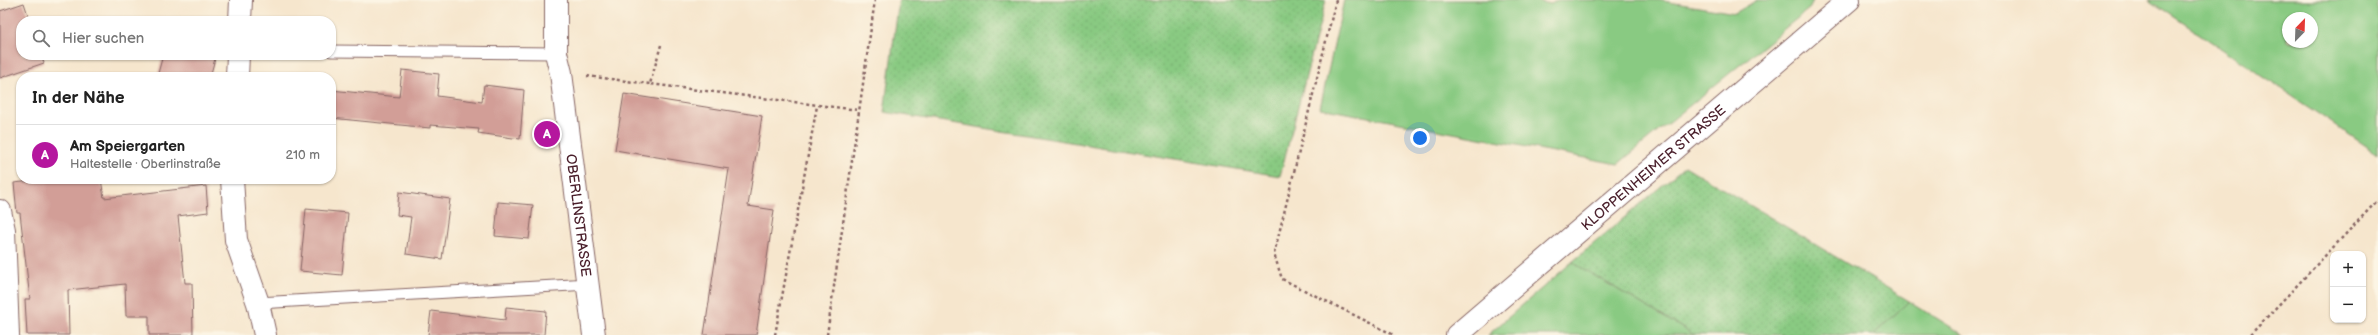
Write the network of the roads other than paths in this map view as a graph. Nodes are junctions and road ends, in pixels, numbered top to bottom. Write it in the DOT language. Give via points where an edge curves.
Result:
graph roads {
  1 [pos="241,0"];
  2 [pos="556,0"];
  3 [pos="1848,0"];
  4 [pos="240,16"];
  5 [pos="336,51"];
  6 [pos="238,60"];
  7 [pos="559,63"];
  8 [pos="237,72"];
  9 [pos="232,184"];
  10 [pos="0,210"];
  11 [pos="589,284"];
  12 [pos="258,303"];
  13 [pos="8,335"];
  14 [pos="265,335"];
  15 [pos="594,335"];
  16 [pos="1457,335"];
  1 -- 4 [label="street"];
  2 -- 7 [label="street, OBERLINSTRASSE"];
  3 -- 16 [label="street, KLOPPENHEIMER STRASSE"];
  5 -- 7 [label="lane"];
  6 -- 8 [label="street"];
  7 -- 11 [label="street, OBERLINSTRASSE"];
  9 -- 12 [label="street" via="236,240"];
  10 -- 13 [label="street" via="4,230"];
  11 -- 12 [label="lane"];
  11 -- 15 [label="street, OBERLINSTRASSE"];
  12 -- 14 [label="street"];
}
